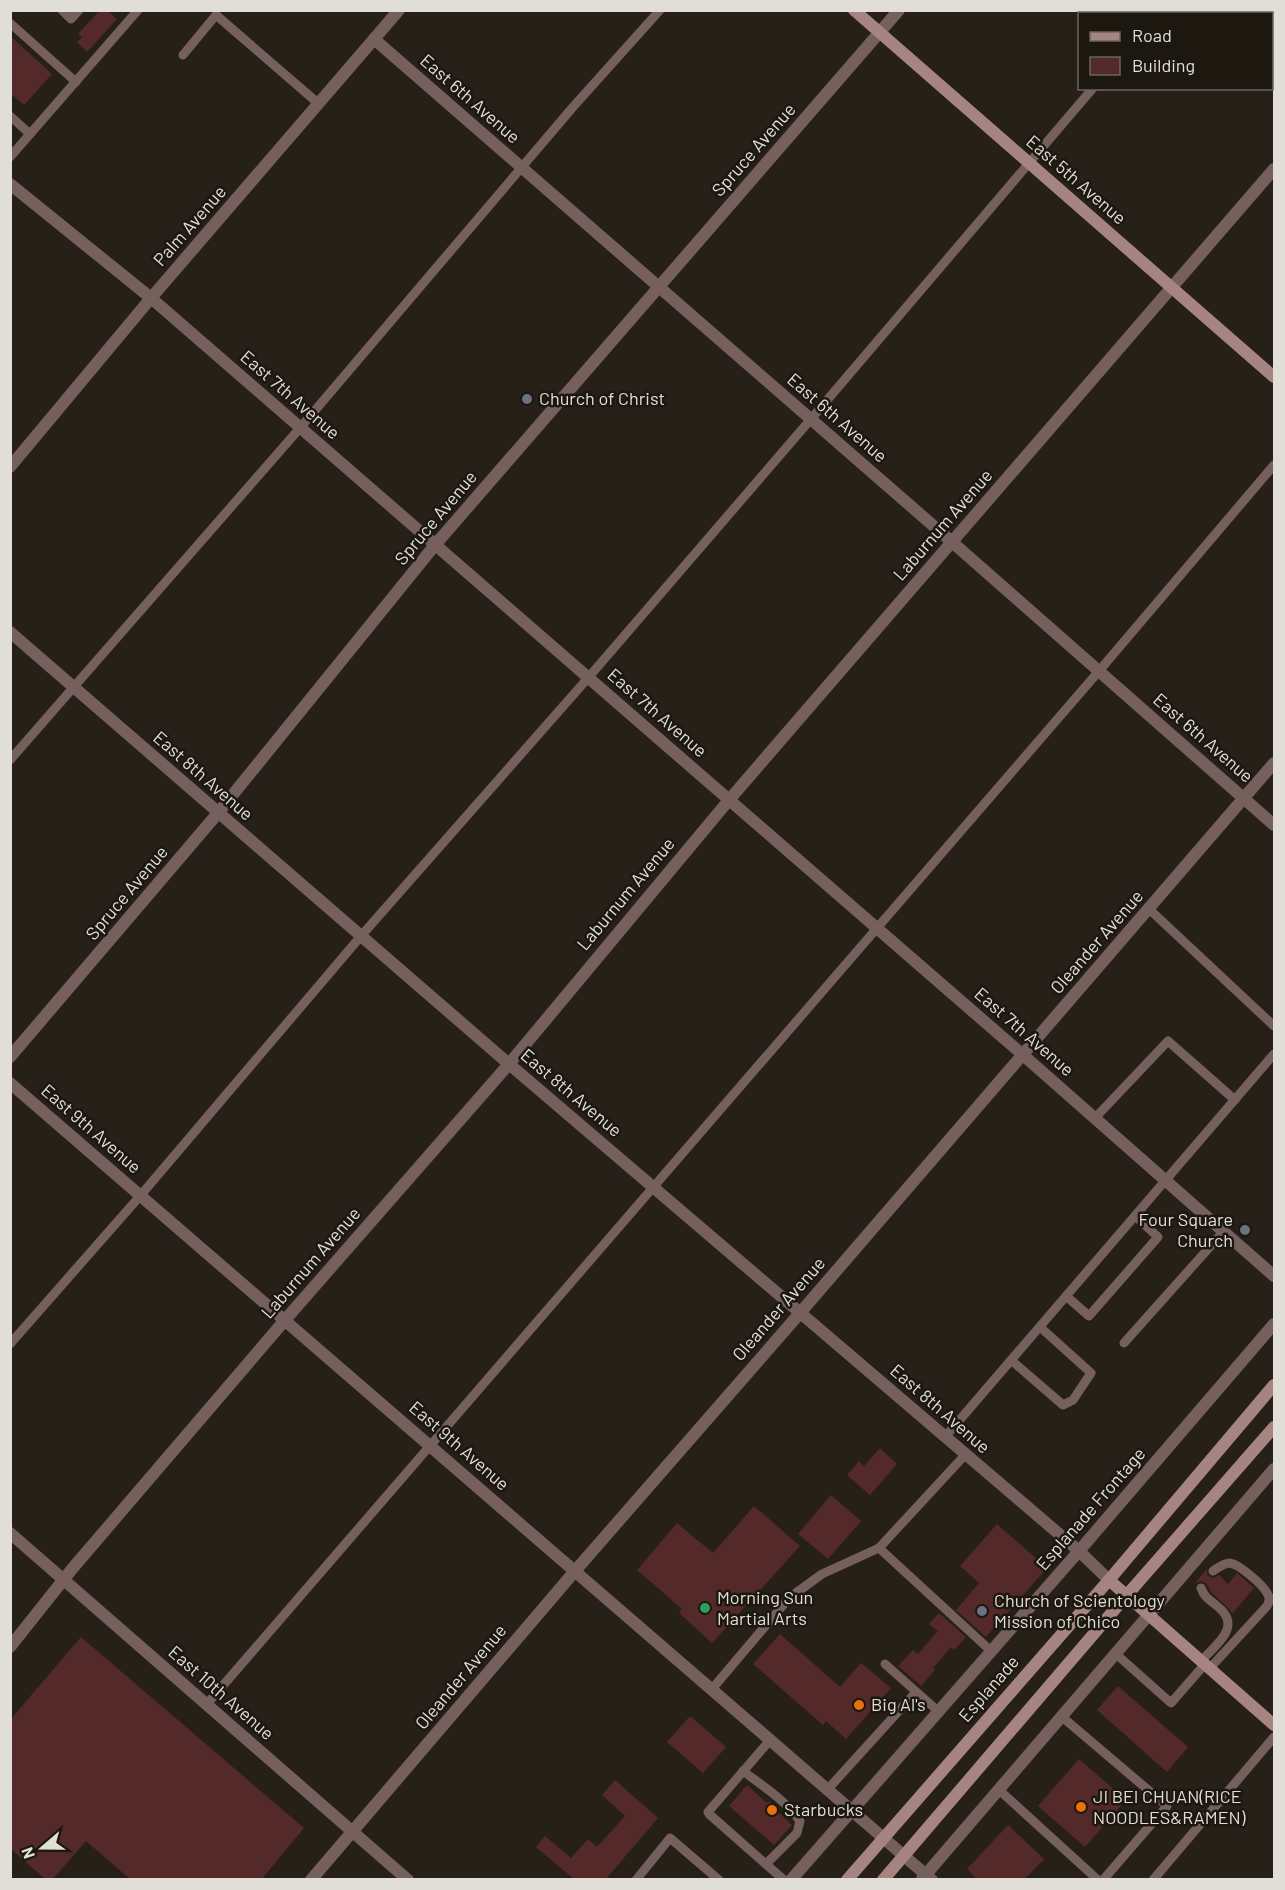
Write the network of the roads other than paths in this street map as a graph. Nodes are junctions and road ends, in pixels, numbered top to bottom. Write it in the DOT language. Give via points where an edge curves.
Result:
graph roads {
  1 [pos="62,10"];
  2 [pos="79,10"];
  3 [pos="138,10"];
  4 [pos="399,10"];
  5 [pos="660,10"];
  6 [pos="854,10"];
  7 [pos="899,10"];
  8 [pos="218,13"];
  9 [pos="10,23"];
  10 [pos="880,33"];
  11 [pos="374,39"];
  12 [pos="183,55"];
  13 [pos="76,82"];
  14 [pos="1091,90"];
  15 [pos="319,104"];
  16 [pos="10,116"];
  17 [pos="30,134"];
  18 [pos="10,157"];
  19 [pos="1029,162"];
  20 [pos="521,168"];
  21 [pos="1275,169"];
  22 [pos="10,184"];
  23 [pos="659,287"];
  24 [pos="1172,287"];
  25 [pos="151,298"];
  26 [pos="1275,377"];
  27 [pos="811,419"];
  28 [pos="300,428"];
  29 [pos="1275,465"];
  30 [pos="10,467"];
  31 [pos="952,542"];
  32 [pos="435,545"];
  33 [pos="10,632"];
  34 [pos="1099,671"];
  35 [pos="588,678"];
  36 [pos="75,688"];
  37 [pos="10,760"];
  38 [pos="1275,763"];
  39 [pos="1244,798"];
  40 [pos="729,800"];
  41 [pos="218,813"];
  42 [pos="1275,825"];
  43 [pos="1149,909"];
  44 [pos="876,928"];
  45 [pos="361,936"];
  46 [pos="1275,1026"];
  47 [pos="1275,1054"];
  48 [pos="1023,1055"];
  49 [pos="10,1057"];
  50 [pos="508,1064"];
  51 [pos="10,1083"];
  52 [pos="1235,1100"];
  53 [pos="1095,1118"];
  54 [pos="1166,1180"];
  55 [pos="653,1187"];
  56 [pos="140,1196"];
  57 [pos="1136,1216"];
  58 [pos="1224,1231"];
  59 [pos="1275,1275"];
  60 [pos="1066,1296"];
  61 [pos="800,1313"];
  62 [pos="285,1320"];
  63 [pos="1275,1324"];
  64 [pos="1040,1327"];
  65 [pos="1124,1343"];
  66 [pos="10,1344"];
  67 [pos="1011,1360"];
  68 [pos="1275,1385"];
  69 [pos="1275,1427"];
  70 [pos="945,1437"];
  71 [pos="430,1445"];
  72 [pos="965,1455"];
  73 [pos="1275,1469"];
  74 [pos="10,1533"];
  75 [pos="879,1548"];
  76 [pos="1079,1551"];
  77 [pos="575,1570"];
  78 [pos="1213,1571"];
  79 [pos="63,1579"];
  80 [pos="1109,1580"];
  81 [pos="1201,1588"];
  82 [pos="1126,1595"];
  83 [pos="1150,1616"];
  84 [pos="10,1647"];
  85 [pos="991,1651"];
  86 [pos="1116,1654"];
  87 [pos="885,1664"];
  88 [pos="1205,1664"];
  89 [pos="712,1689"];
  90 [pos="916,1692"];
  91 [pos="207,1704"];
  92 [pos="938,1711"];
  93 [pos="1061,1716"];
  94 [pos="1275,1725"];
  95 [pos="1275,1737"];
  96 [pos="771,1739"];
  97 [pos="743,1771"];
  98 [pos="828,1789"];
  99 [pos="998,1789"];
  100 [pos="851,1809"];
  101 [pos="352,1831"];
  102 [pos="883,1838"];
  103 [pos="904,1855"];
  104 [pos="766,1864"];
  105 [pos="926,1878"];
  106 [pos="311,1880"];
  107 [pos="408,1880"];
  108 [pos="636,1880"];
  109 [pos="719,1880"];
  110 [pos="784,1880"];
  111 [pos="791,1880"];
  112 [pos="847,1880"];
  113 [pos="883,1880"];
  114 [pos="1098,1880"];
  115 [pos="1103,1880"];
  116 [pos="1153,1880"];
  1 -- 2 [label="lane" via="71,19"];
  3 -- 13 [label="lane"];
  4 -- 11 [label="street, Palm Avenue"];
  5 -- 20 [label="lane"];
  6 -- 10 [label="main road, East 5th Avenue"];
  7 -- 10 [label="street, Spruce Avenue"];
  8 -- 12 [label="lane"];
  8 -- 15 [label="lane"];
  9 -- 13 [label="lane"];
  10 -- 19 [label="main road, East 5th Avenue"];
  10 -- 23 [label="street, Spruce Avenue"];
  11 -- 15 [label="street, Palm Avenue"];
  11 -- 20 [label="street, East 6th Avenue"];
  13 -- 17 [label="lane"];
  14 -- 19 [label="lane"];
  15 -- 25 [label="street, Palm Avenue"];
  16 -- 17 [label="lane"];
  17 -- 18 [label="lane"];
  19 -- 24 [label="main road, East 5th Avenue"];
  19 -- 27 [label="lane"];
  20 -- 23 [label="street, East 6th Avenue"];
  20 -- 28 [label="lane"];
  21 -- 24 [label="street, Laburnum Avenue"];
  22 -- 25 [label="street, East 7th Avenue"];
  23 -- 27 [label="street, East 6th Avenue"];
  23 -- 32 [label="street, Spruce Avenue"];
  24 -- 26 [label="main road, East 5th Avenue"];
  24 -- 31 [label="street, Laburnum Avenue"];
  25 -- 28 [label="street, East 7th Avenue"];
  25 -- 30 [label="street, Palm Avenue"];
  27 -- 31 [label="street, East 6th Avenue"];
  27 -- 35 [label="lane"];
  28 -- 32 [label="street, East 7th Avenue"];
  28 -- 36 [label="lane"];
  29 -- 34 [label="lane"];
  31 -- 34 [label="street, East 6th Avenue"];
  31 -- 40 [label="street, Laburnum Avenue"];
  32 -- 35 [label="street, East 7th Avenue"];
  32 -- 41 [label="street, Spruce Avenue"];
  33 -- 36 [label="street, East 8th Avenue"];
  34 -- 39 [label="street, East 6th Avenue"];
  34 -- 44 [label="lane"];
  35 -- 40 [label="street, East 7th Avenue"];
  35 -- 45 [label="lane"];
  36 -- 37 [label="lane"];
  36 -- 41 [label="street, East 8th Avenue"];
  38 -- 39 [label="street, Oleander Avenue"];
  39 -- 42 [label="street, East 6th Avenue"];
  39 -- 43 [label="street, Oleander Avenue"];
  40 -- 44 [label="street, East 7th Avenue"];
  40 -- 50 [label="street, Laburnum Avenue"];
  41 -- 45 [label="street, East 8th Avenue"];
  41 -- 49 [label="street, Spruce Avenue"];
  43 -- 46 [label="lane"];
  43 -- 48 [label="street, Oleander Avenue"];
  44 -- 48 [label="street, East 7th Avenue"];
  44 -- 55 [label="lane"];
  45 -- 50 [label="street, East 8th Avenue"];
  45 -- 56 [label="lane"];
  47 -- 52 [label="lane"];
  48 -- 53 [label="street, East 7th Avenue"];
  48 -- 61 [label="street, Oleander Avenue"];
  50 -- 55 [label="street, East 8th Avenue"];
  50 -- 62 [label="street, Laburnum Avenue"];
  51 -- 56 [label="street, East 9th Avenue"];
  52 -- 53 [label="lane" via="1168,1041"];
  52 -- 54 [label="lane"];
  53 -- 54 [label="street, East 7th Avenue"];
  54 -- 57 [label="lane"];
  54 -- 58 [label="street, East 7th Avenue"];
  55 -- 61 [label="street, East 8th Avenue"];
  55 -- 71 [label="lane"];
  56 -- 62 [label="street, East 9th Avenue"];
  56 -- 66 [label="lane"];
  57 -- 60 [label="lane"];
  57 -- 60 [label="lane" via="1158,1237 1089,1316"];
  58 -- 59 [label="street, East 7th Avenue"];
  58 -- 65 [label="lane"];
  60 -- 64 [label="lane"];
  61 -- 70 [label="street, East 8th Avenue"];
  61 -- 77 [label="street, Oleander Avenue"];
  62 -- 71 [label="street, East 9th Avenue"];
  62 -- 79 [label="street, Laburnum Avenue"];
  63 -- 76 [label="street, Esplanade Frontage"];
  64 -- 67 [label="lane"];
  64 -- 67 [label="lane" via="1091,1373 1072,1400 1063,1405"];
  67 -- 70 [label="lane"];
  68 -- 80 [label="main road, Esplanade"];
  69 -- 82 [label="main road"];
  70 -- 72 [label="street, East 8th Avenue"];
  71 -- 77 [label="street, East 9th Avenue"];
  71 -- 91 [label="lane"];
  72 -- 75 [label="lane"];
  72 -- 76 [label="street, East 8th Avenue"];
  73 -- 83 [label="street"];
  74 -- 79 [label="street, East 10th Avenue"];
  75 -- 85 [label="lane"];
  75 -- 89 [label="lane" via="822,1574 789,1598"];
  76 -- 80 [label="street, East 8th Avenue"];
  76 -- 85 [label="street, Esplanade Frontage"];
  77 -- 89 [label="street, East 9th Avenue"];
  77 -- 101 [label="street, Oleander Avenue"];
  78 -- 88 [label="lane" via="1223,1564 1240,1567 1264,1588 1269,1601"];
  79 -- 84 [label="street, Laburnum Avenue"];
  79 -- 91 [label="street, East 10th Avenue"];
  80 -- 82 [label="main road"];
  80 -- 102 [label="main road, Esplanade"];
  81 -- 88 [label="lane" via="1221,1608 1229,1624"];
  82 -- 83 [label="main road"];
  82 -- 103 [label="main road"];
  83 -- 86 [label="street"];
  83 -- 88 [label="main road"];
  85 -- 92 [label="street, Esplanade Frontage"];
  86 -- 88 [label="lane" via="1171,1703"];
  86 -- 93 [label="street"];
  87 -- 90 [label="lane"];
  88 -- 94 [label="main road"];
  89 -- 96 [label="street, East 9th Avenue"];
  90 -- 92 [label="lane"];
  90 -- 98 [label="lane"];
  91 -- 101 [label="street, East 10th Avenue"];
  92 -- 100 [label="street, Esplanade Frontage"];
  93 -- 99 [label="street"];
  93 -- 115 [label="lane" via="1167,1806"];
  95 -- 116 [label="lane"];
  96 -- 97 [label="lane"];
  96 -- 98 [label="street, East 9th Avenue"];
  97 -- 104 [label="lane" via="709,1809 709,1814"];
  97 -- 104 [label="lane" via="775,1794 800,1821 797,1833"];
  98 -- 100 [label="street, East 9th Avenue"];
  99 -- 105 [label="street"];
  99 -- 114 [label="lane"];
  100 -- 102 [label="street, East 9th Avenue"];
  100 -- 111 [label="street, Esplanade Frontage"];
  101 -- 106 [label="street, Oleander Avenue"];
  101 -- 107 [label="street, East 10th Avenue"];
  102 -- 103 [label="street, East 9th Avenue"];
  102 -- 112 [label="main road, Esplanade"];
  103 -- 105 [label="street, East 9th Avenue"];
  103 -- 113 [label="main road"];
  104 -- 110 [label="lane"];
  108 -- 109 [label="lane" via="670,1838"];
}
